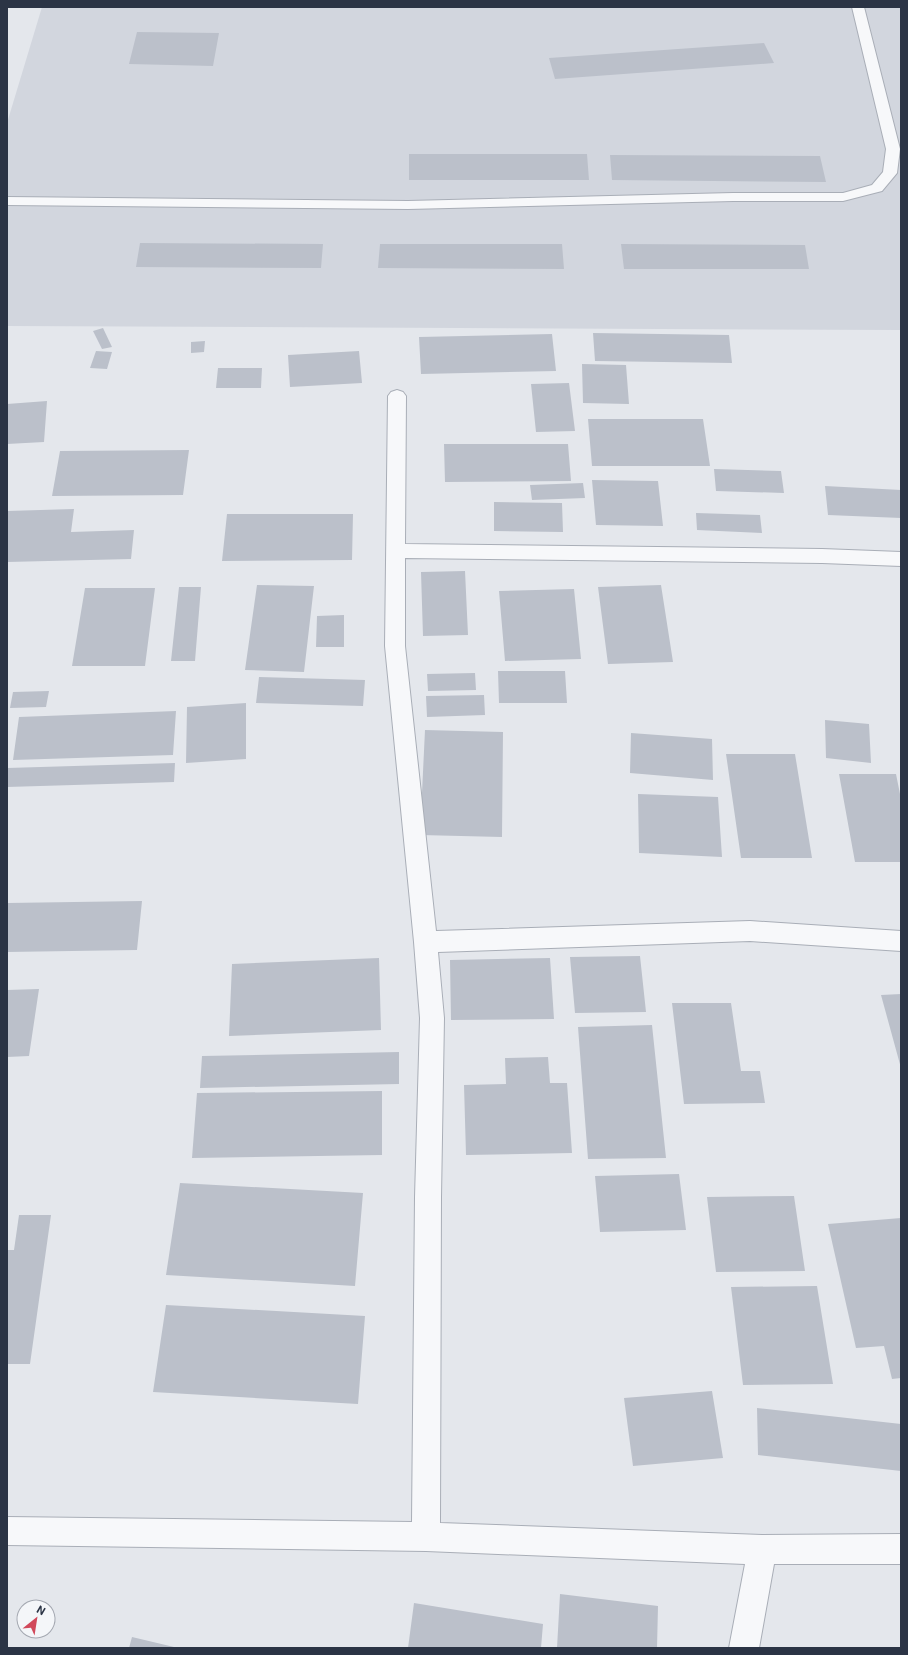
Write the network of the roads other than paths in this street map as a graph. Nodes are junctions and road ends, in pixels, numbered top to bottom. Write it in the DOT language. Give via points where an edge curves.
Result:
graph roads {
  1 [pos="858,7"];
  2 [pos="7,200"];
  3 [pos="397,396"];
  4 [pos="396,551"];
  5 [pos="901,559"];
  6 [pos="901,941"];
  7 [pos="426,942"];
  8 [pos="7,1531"];
  9 [pos="426,1537"];
  10 [pos="901,1549"];
  11 [pos="762,1550"];
  12 [pos="744,1648"];
  1 -- 2 [label="lane" via="893,149 890,173 877,188 843,197 733,197 408,205"];
  3 -- 4 [label="street"];
  4 -- 5 [label="street"];
  4 -- 7 [label="street" via="395,646"];
  6 -- 7 [label="street" via="750,931"];
  7 -- 9 [label="street" via="432,1018"];
  8 -- 9 [label="street"];
  9 -- 11 [label="street"];
  10 -- 11 [label="street"];
  11 -- 12 [label="street"];
}
